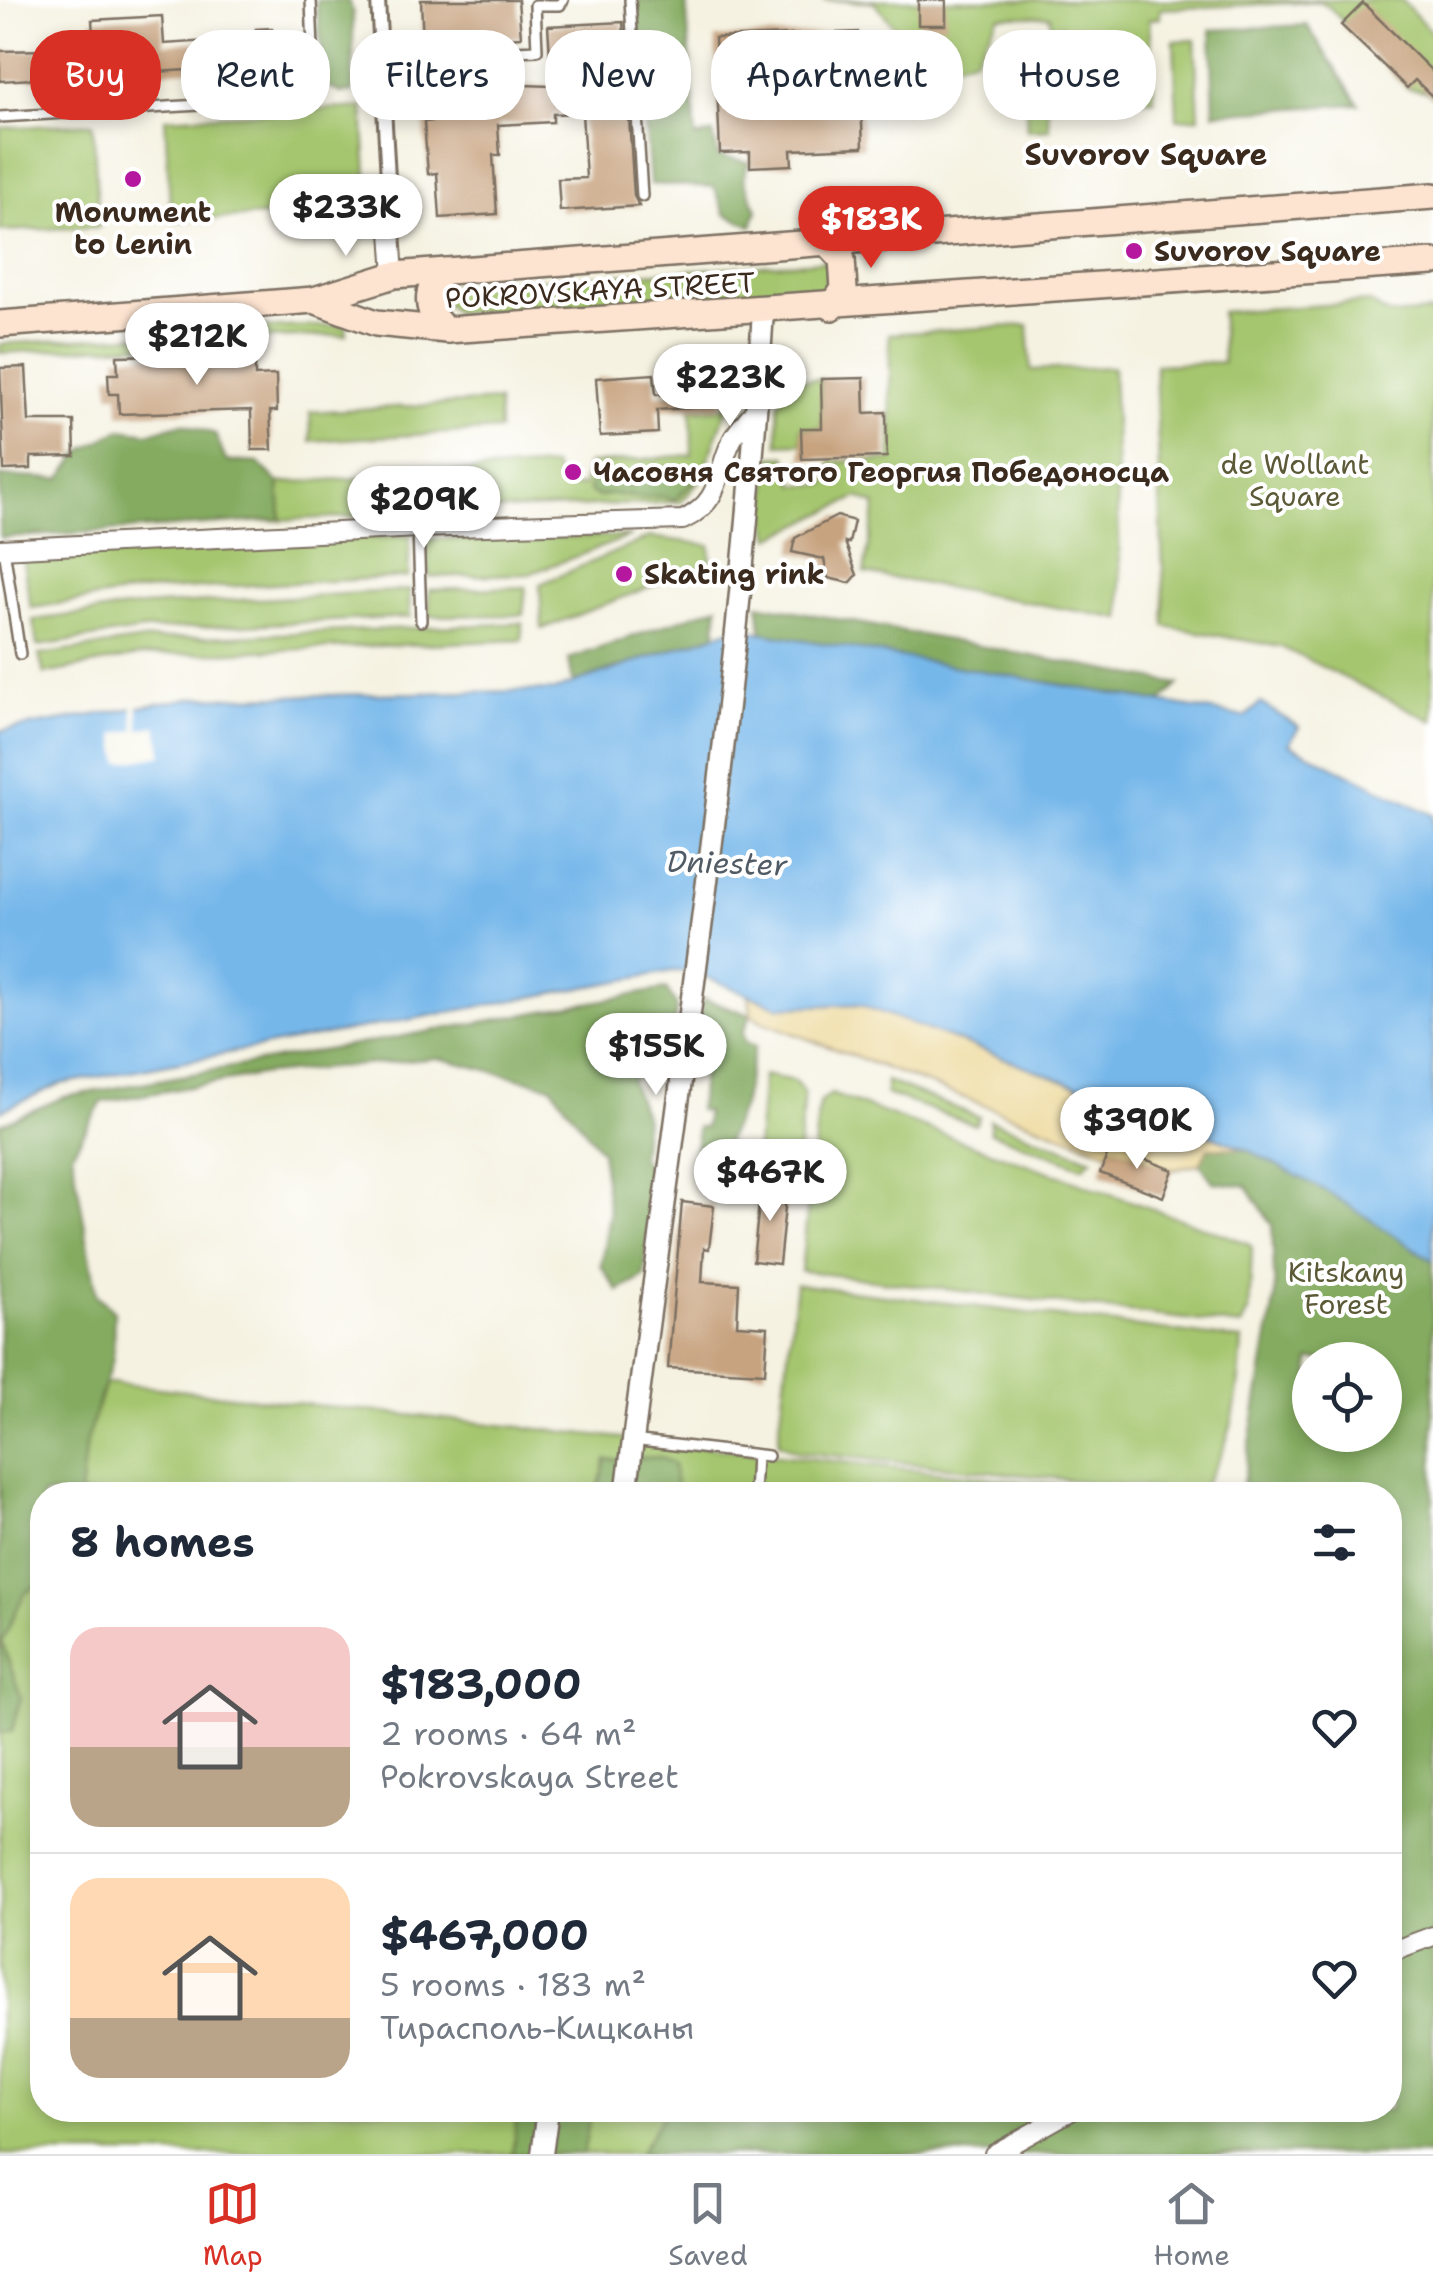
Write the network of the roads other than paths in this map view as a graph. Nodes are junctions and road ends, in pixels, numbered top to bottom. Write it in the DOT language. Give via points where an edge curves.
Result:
graph roads {
  1 [pos="311,0"];
  2 [pos="378,0"];
  3 [pos="563,0"];
  4 [pos="630,0"];
  5 [pos="525,51"];
  6 [pos="0,117"];
  7 [pos="642,196"];
  8 [pos="1433,196"];
  9 [pos="391,232"];
  10 [pos="827,243"];
  11 [pos="1433,262"];
  12 [pos="445,271"];
  13 [pos="394,275"];
  14 [pos="314,300"];
  15 [pos="832,307"];
  16 [pos="763,310"];
  17 [pos="0,324"];
  18 [pos="447,330"];
  19 [pos="756,407"];
  20 [pos="418,528"];
  21 [pos="2,549"];
  22 [pos="421,621"];
  23 [pos="20,654"];
  24 [pos="632,1440"];
  25 [pos="756,1455"];
  26 [pos="768,1456"];
  27 [pos="627,1482"];
  28 [pos="755,1482"];
  29 [pos="1433,1936"];
  30 [pos="1402,1948"];
  31 [pos="546,2122"];
  32 [pos="1052,2122"];
  33 [pos="542,2154"];
  34 [pos="994,2154"];
  1 -- 6 [label="lane" via="315,98"];
  2 -- 9 [label="street"];
  3 -- 5 [label="lane" via="535,5 537,50"];
  4 -- 7 [label="lane"];
  8 -- 10 [label="main road"];
  9 -- 13 [label="street"];
  10 -- 12 [label="main road, POKROVSKAYA STREET"];
  10 -- 15 [label="main road" via="842,259 844,288"];
  11 -- 15 [label="main road, POKROVSKAYA STREET"];
  12 -- 13 [label="main road, POKROVSKAYA STREET"];
  12 -- 18 [label="main road" via="430,294 432,315"];
  13 -- 14 [label="main road, POKROVSKAYA STREET"];
  14 -- 17 [label="main road, POKROVSKAYA STREET"];
  14 -- 18 [label="main road, POKROVSKAYA STREET" via="376,323"];
  15 -- 16 [label="main road, POKROVSKAYA STREET"];
  16 -- 18 [label="main road, POKROVSKAYA STREET"];
  16 -- 19 [label="street"];
  19 -- 20 [label="street" via="732,440 703,510 683,520"];
  19 -- 24 [label="street" via="747,556"];
  20 -- 21 [label="street"];
  20 -- 22 [label="lane"];
  21 -- 23 [label="lane"];
  24 -- 25 [label="lane"];
  24 -- 27 [label="street"];
  25 -- 26 [label="lane"];
  25 -- 28 [label="lane"];
  29 -- 30 [label="street"];
  31 -- 33 [label="street"];
  32 -- 34 [label="street"];
}
